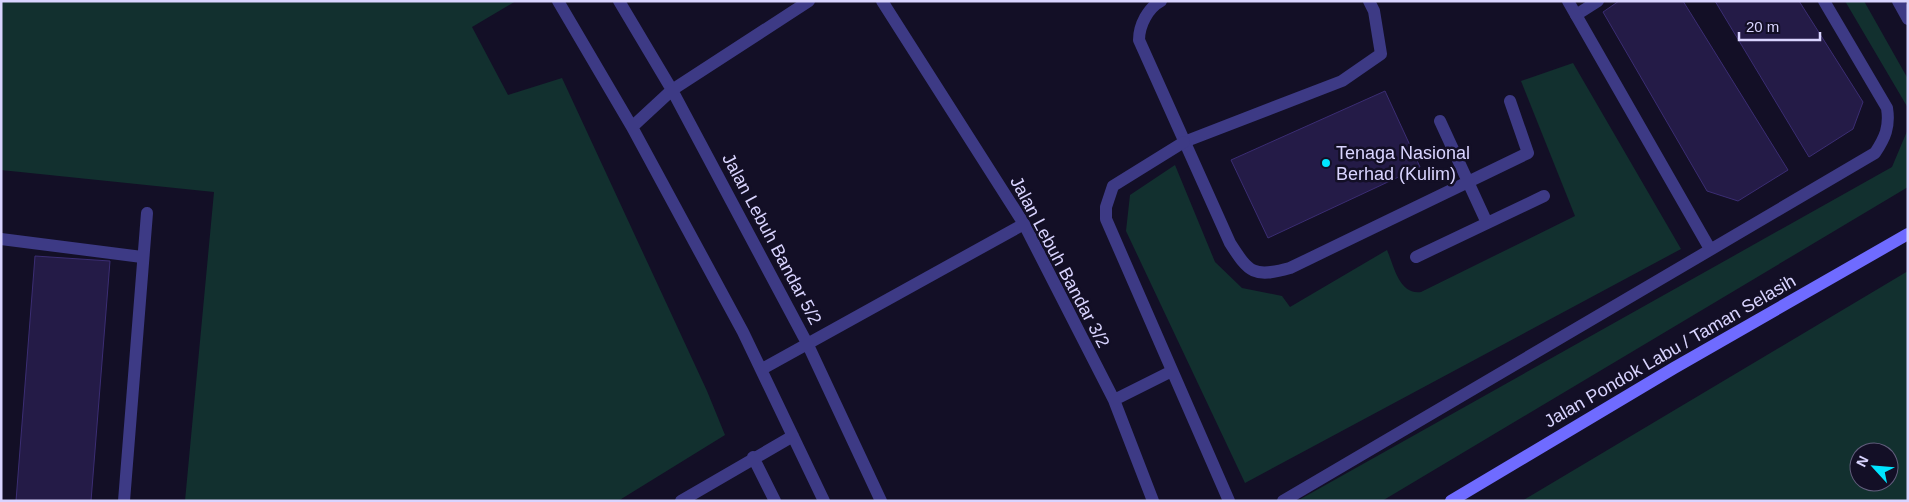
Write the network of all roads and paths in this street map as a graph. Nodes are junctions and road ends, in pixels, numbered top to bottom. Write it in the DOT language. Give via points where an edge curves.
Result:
graph roads {
  1 [pos="558,1"];
  2 [pos="620,1"];
  3 [pos="809,1"];
  4 [pos="882,1"];
  5 [pos="1161,1"];
  6 [pos="1370,1"];
  7 [pos="1568,1"];
  8 [pos="1598,1"];
  9 [pos="1824,1"];
  10 [pos="1898,1"];
  11 [pos="1576,15"];
  12 [pos="1908,19"];
  13 [pos="672,90"];
  14 [pos="1510,101"];
  15 [pos="1440,122"];
  16 [pos="632,127"];
  17 [pos="1184,142"];
  18 [pos="1468,183"];
  19 [pos="1544,196"];
  20 [pos="147,213"];
  21 [pos="1487,223"];
  22 [pos="1024,224"];
  23 [pos="1908,234"];
  24 [pos="1,240"];
  25 [pos="1710,249"];
  26 [pos="142,256"];
  27 [pos="1416,257"];
  28 [pos="808,345"];
  29 [pos="762,369"];
  30 [pos="1172,371"];
  31 [pos="1114,400"];
  32 [pos="793,436"];
  33 [pos="752,457"];
  34 [pos="771,499"];
  35 [pos="124,501"];
  36 [pos="681,501"];
  37 [pos="824,501"];
  38 [pos="881,501"];
  39 [pos="1153,501"];
  40 [pos="1229,501"];
  41 [pos="1283,501"];
  42 [pos="1451,501"];
  1 -- 16 [label="street"];
  2 -- 13 [label="street, Jalan Lebuh Bandar 5/2"];
  3 -- 13 [label="street"];
  4 -- 22 [label="street, Jalan Lebuh Bandar 3/2"];
  5 -- 17 [label="street" via="1145,19 1139,30 1139,40"];
  6 -- 17 [label="street" via="1381,54 1342,81"];
  7 -- 11 [label="street"];
  8 -- 11 [label="street"];
  9 -- 25 [label="street" via="1887,108 1886,136 1874,153"];
  10 -- 12 [label="street"];
  11 -- 25 [label="street"];
  13 -- 16 [label="street"];
  13 -- 28 [label="street, Jalan Lebuh Bandar 5/2"];
  14 -- 18 [label="street" via="1528,153"];
  15 -- 18 [label="street"];
  16 -- 29 [label="street"];
  17 -- 18 [label="street" via="1230,243 1243,264 1255,273 1269,274 1290,268"];
  17 -- 30 [label="street" via="1113,186 1106,207 1106,219"];
  18 -- 21 [label="street"];
  19 -- 21 [label="street"];
  20 -- 26 [label="street"];
  21 -- 27 [label="street"];
  22 -- 28 [label="street"];
  22 -- 31 [label="street, Jalan Lebuh Bandar 3/2"];
  23 -- 42 [label="main road, Jalan Pondok Labu / Taman Selasih"];
  24 -- 26 [label="street"];
  25 -- 41 [label="street"];
  26 -- 35 [label="street"];
  28 -- 29 [label="street"];
  28 -- 38 [label="street, Jalan Lebuh Bandar 5/2"];
  29 -- 32 [label="street"];
  30 -- 31 [label="street"];
  30 -- 40 [label="street"];
  31 -- 39 [label="street, Jalan Lebuh Bandar 3/2"];
  32 -- 33 [label="street"];
  32 -- 37 [label="street"];
  33 -- 34 [label="street"];
  33 -- 36 [label="street"];
}
